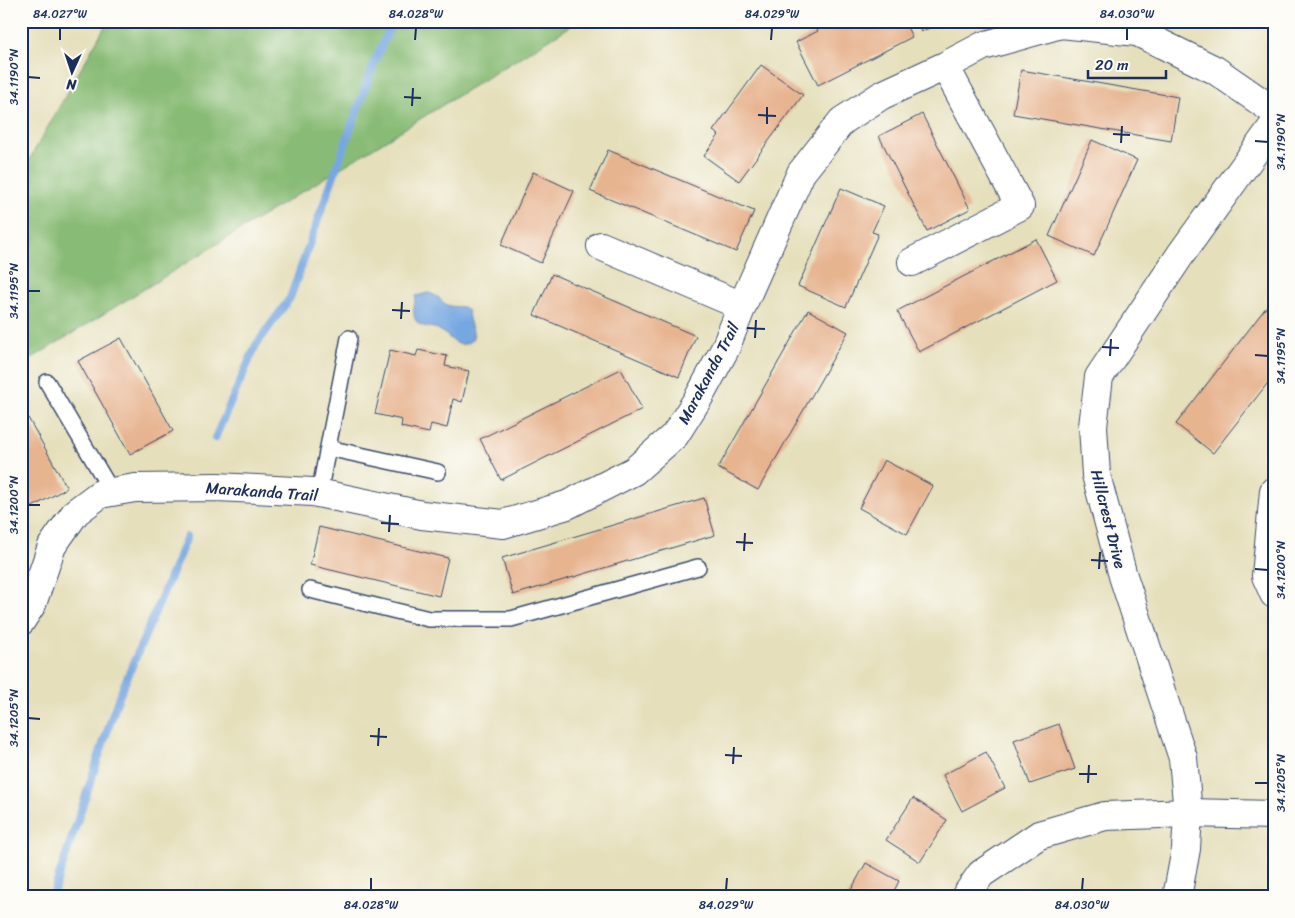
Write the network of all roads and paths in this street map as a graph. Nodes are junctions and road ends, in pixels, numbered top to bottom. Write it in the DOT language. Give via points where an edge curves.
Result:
graph roads {
  1 [pos="945,66"];
  2 [pos="1274,111"];
  3 [pos="1274,125"];
  4 [pos="601,246"];
  5 [pos="912,262"];
  6 [pos="742,306"];
  7 [pos="349,338"];
  8 [pos="47,382"];
  9 [pos="328,448"];
  10 [pos="438,472"];
  11 [pos="1274,491"];
  12 [pos="112,492"];
  13 [pos="319,494"];
  14 [pos="698,567"];
  15 [pos="310,590"];
  16 [pos="1274,594"];
  17 [pos="21,621"];
  18 [pos="1188,813"];
  19 [pos="1274,815"];
  20 [pos="965,897"];
  21 [pos="1177,897"];
  1 -- 2 [label="street, Marakanda Trail" via="983,46 1061,24 1137,32 1216,70"];
  1 -- 5 [label="street" via="1020,206"];
  1 -- 6 [label="street, Marakanda Trail" via="882,95 842,121 801,173"];
  3 -- 18 [label="street, Hillcrest Drive" via="1181,254 1099,377 1093,426 1096,475 1123,576 1183,758"];
  4 -- 6 [label="street, Marakanda Trail"];
  6 -- 13 [label="street, Marakanda Trail" via="725,349 675,435 634,471 567,505 503,524 422,515"];
  7 -- 9 [label="lane"];
  8 -- 12 [label="lane"];
  9 -- 10 [label="lane"];
  9 -- 13 [label="lane"];
  11 -- 16 [label="street" via="1266,576"];
  12 -- 13 [label="street, Marakanda Trail" via="135,488 217,487"];
  12 -- 17 [label="street, Marakanda Trail" via="100,494 76,512 52,546 32,604"];
  14 -- 15 [label="lane" via="511,619 429,619"];
  18 -- 19 [label="street"];
  18 -- 20 [label="street" via="1105,816 1040,835 980,874"];
  18 -- 21 [label="street, Hillcrest Drive" via="1186,849"];
}
